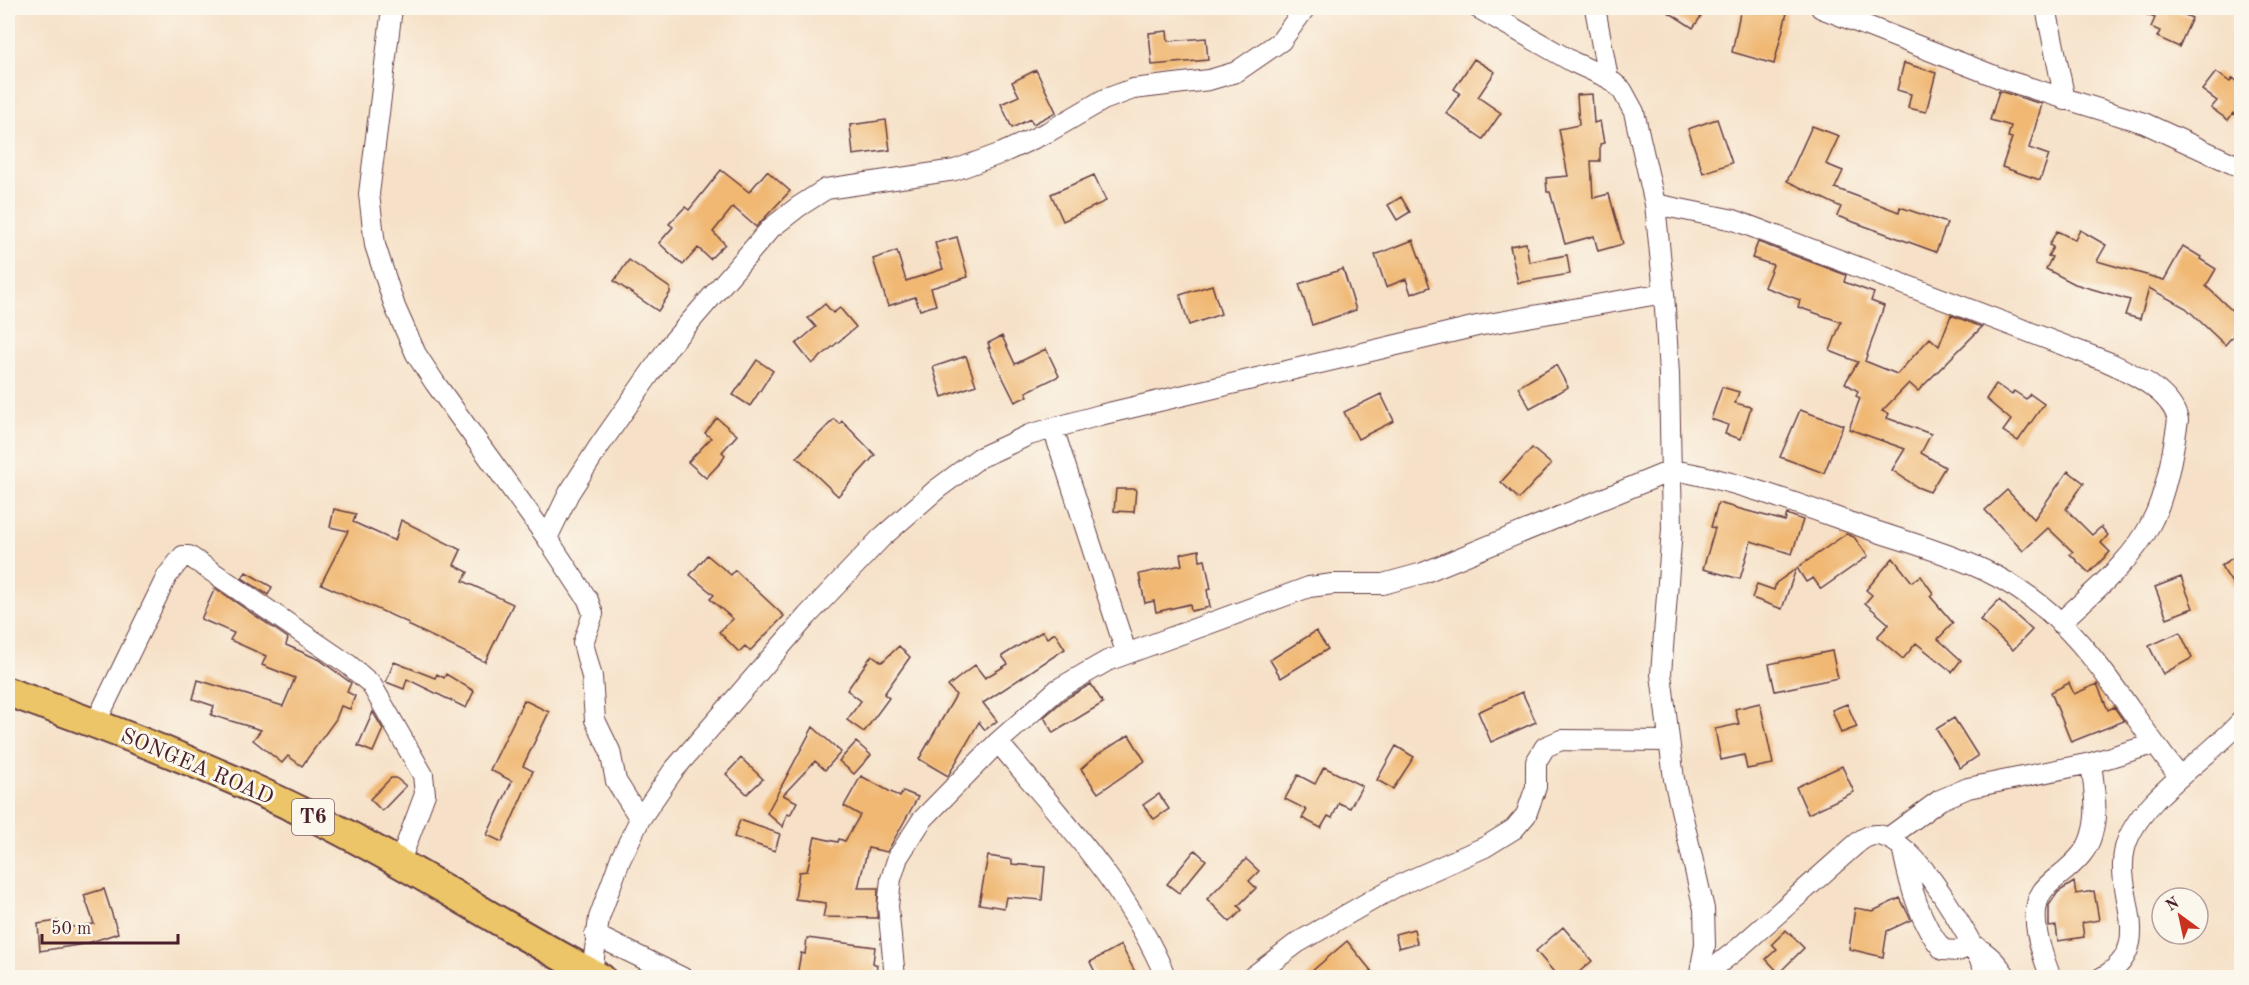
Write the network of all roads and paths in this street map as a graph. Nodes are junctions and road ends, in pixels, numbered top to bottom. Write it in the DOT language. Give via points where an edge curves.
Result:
graph roads {
  1 [pos="392,8"];
  2 [pos="1305,8"];
  3 [pos="1478,8"];
  4 [pos="1595,8"];
  5 [pos="1821,8"];
  6 [pos="2046,8"];
  7 [pos="1608,78"];
  8 [pos="2065,100"];
  9 [pos="2241,168"];
  10 [pos="1654,204"];
  11 [pos="1664,293"];
  12 [pos="1053,428"];
  13 [pos="1672,470"];
  14 [pos="547,538"];
  15 [pos="2060,623"];
  16 [pos="1126,652"];
  17 [pos="8,692"];
  18 [pos="2241,720"];
  19 [pos="95,724"];
  20 [pos="1668,741"];
  21 [pos="998,742"];
  22 [pos="2153,744"];
  23 [pos="2091,763"];
  24 [pos="2180,777"];
  25 [pos="640,819"];
  26 [pos="1895,843"];
  27 [pos="399,864"];
  28 [pos="595,935"];
  29 [pos="1973,945"];
  30 [pos="596,975"];
  31 [pos="683,978"];
  32 [pos="895,978"];
  33 [pos="1166,978"];
  34 [pos="1251,978"];
  35 [pos="1700,978"];
  36 [pos="1989,978"];
  37 [pos="2007,978"];
  38 [pos="2051,978"];
  39 [pos="2101,978"];
  1 -- 14 [label="street" via="369,194 375,245 395,307 416,354"];
  2 -- 14 [label="street" via="1281,41 1236,72 1209,80 1133,89 1103,100 1002,153 955,170 826,189 798,207 771,228 670,345 594,454"];
  3 -- 7 [label="street"];
  4 -- 7 [label="street"];
  5 -- 8 [label="street"];
  6 -- 8 [label="street"];
  7 -- 10 [label="street" via="1622,90 1634,112"];
  8 -- 9 [label="street" via="2154,127"];
  10 -- 11 [label="street"];
  10 -- 15 [label="street" via="1734,220 2108,362 2156,390 2176,411 2178,420 2159,505 2150,526 2127,557"];
  11 -- 12 [label="street" via="1477,326"];
  11 -- 13 [label="street"];
  12 -- 16 [label="street"];
  12 -- 25 [label="street" via="979,458 881,538 687,754"];
  13 -- 15 [label="street" via="1742,484 1962,558 2011,584"];
  13 -- 16 [label="street" via="1423,573 1383,584 1309,587"];
  13 -- 20 [label="street" via="1672,529 1661,674"];
  14 -- 25 [label="street" via="592,609 583,643 592,677 596,720 610,751 616,781"];
  15 -- 22 [label="street" via="2078,641"];
  16 -- 21 [label="street" via="1058,689"];
  17 -- 19 [label="highway, SONGEA ROAD / T6"];
  18 -- 24 [label="street"];
  19 -- 27 [label="highway, SONGEA ROAD / T6" via="328,824"];
  19 -- 27 [label="street" via="167,576 183,556 189,556 371,684 423,775 425,794"];
  20 -- 34 [label="street" via="1561,740 1545,747 1536,762 1536,787 1526,815 1514,830 1395,887 1297,943"];
  20 -- 35 [label="street" via="1704,909 1705,945"];
  21 -- 32 [label="street" via="921,820 898,857 888,906"];
  21 -- 33 [label="street" via="1132,911"];
  22 -- 23 [label="street"];
  22 -- 24 [label="street"];
  23 -- 26 [label="street" via="1968,788 1940,800"];
  23 -- 38 [label="street" via="2095,807 2091,839 2084,852 2048,885 2037,902 2041,949"];
  24 -- 39 [label="street" via="2130,831 2124,851 2131,938 2127,956"];
  25 -- 28 [label="street" via="620,860"];
  26 -- 29 [label="street" via="1933,881"];
  26 -- 29 [label="street" via="1932,936 1943,950 1958,951"];
  26 -- 35 [label="street" via="1871,835 1862,839"];
  27 -- 30 [label="highway, SONGEA ROAD / T6"];
  28 -- 30 [label="street"];
  28 -- 31 [label="street"];
  29 -- 36 [label="street"];
  29 -- 37 [label="street" via="1994,959"];
}
